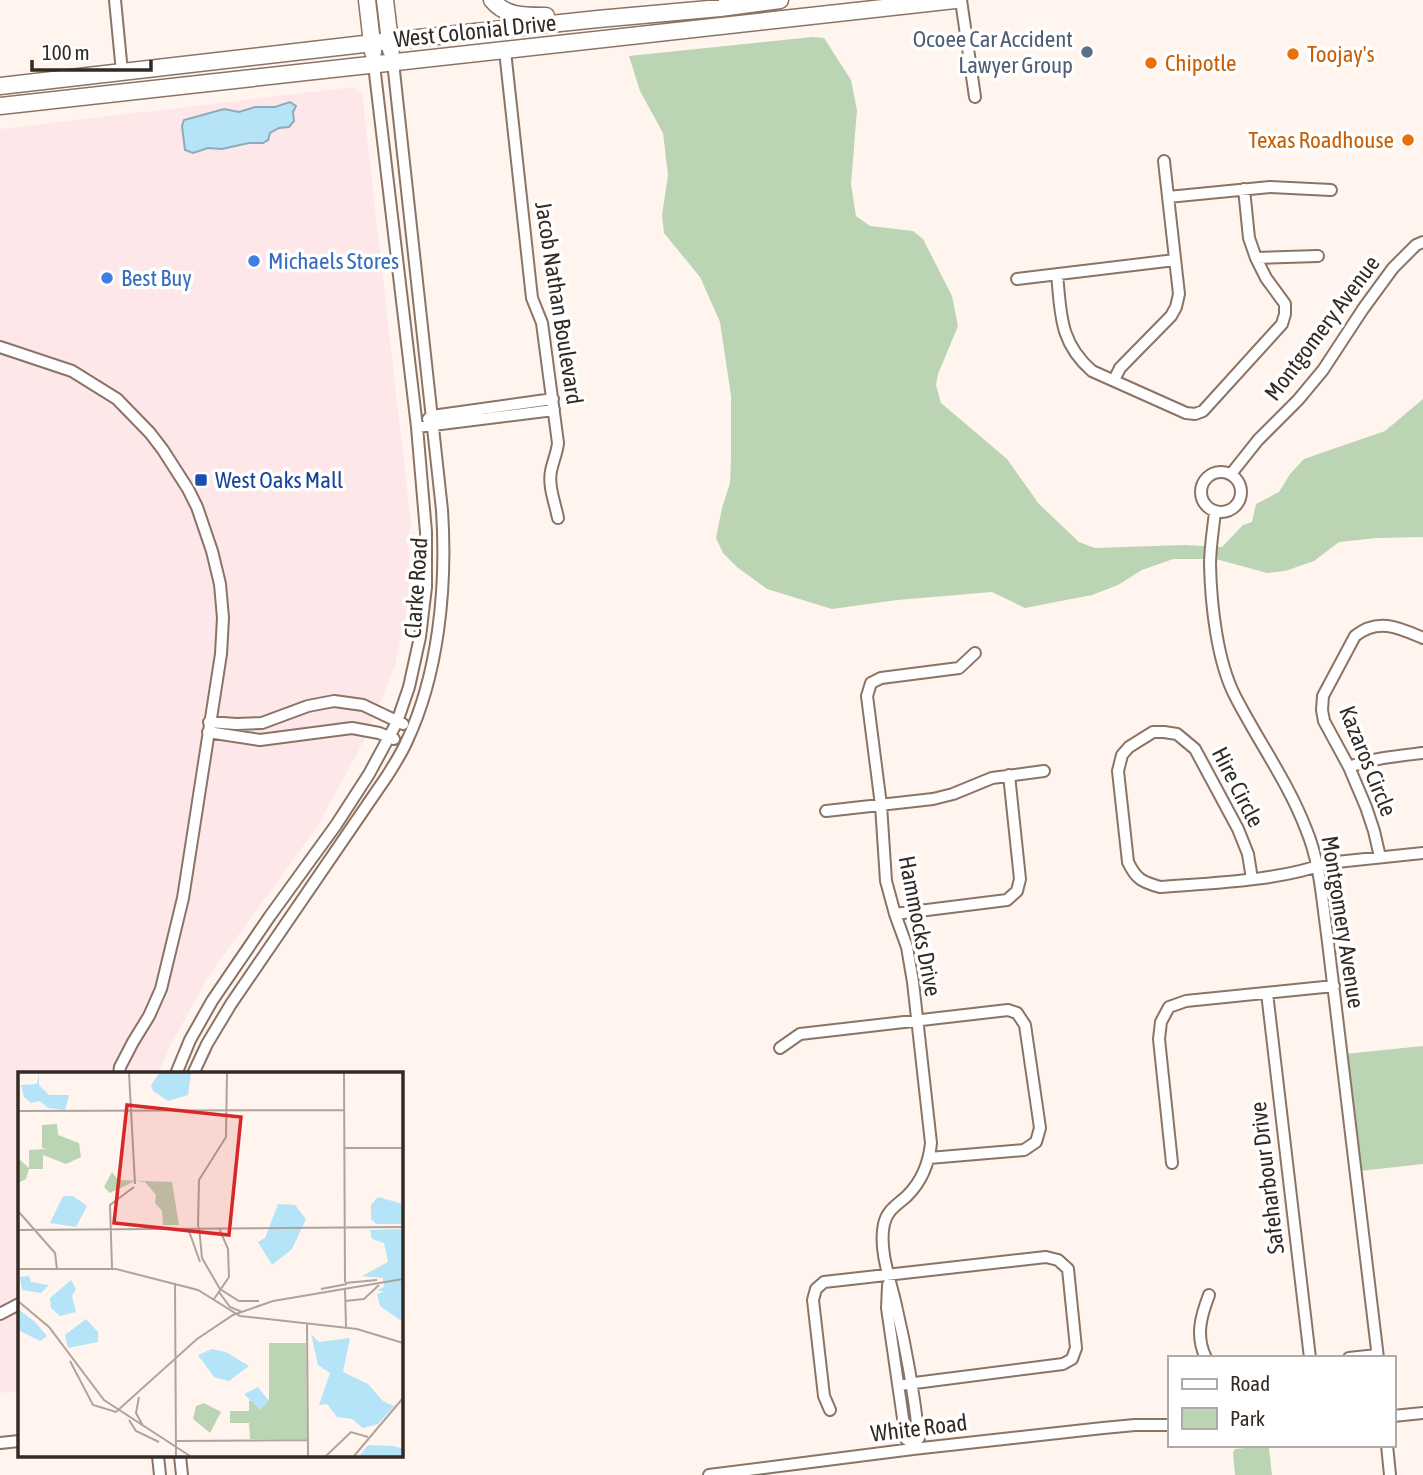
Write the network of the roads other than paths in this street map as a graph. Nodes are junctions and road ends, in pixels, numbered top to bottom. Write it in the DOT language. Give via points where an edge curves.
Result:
graph roads {
  1 [pos="115,0"];
  2 [pos="367,0"];
  3 [pos="385,0"];
  4 [pos="492,0"];
  5 [pos="780,0"];
  6 [pos="955,0"];
  7 [pos="961,0"];
  8 [pos="597,19"];
  9 [pos="390,41"];
  10 [pos="372,44"];
  11 [pos="505,51"];
  12 [pos="393,62"];
  13 [pos="374,65"];
  14 [pos="158,68"];
  15 [pos="122,72"];
  16 [pos="0,86"];
  17 [pos="127,91"];
  18 [pos="95,95"];
  19 [pos="975,97"];
  20 [pos="0,106"];
  21 [pos="1164,161"];
  22 [pos="1244,189"];
  23 [pos="1331,190"];
  24 [pos="1168,197"];
  25 [pos="1423,242"];
  26 [pos="1318,256"];
  27 [pos="1256,258"];
  28 [pos="1175,260"];
  29 [pos="1057,274"];
  30 [pos="1017,279"];
  31 [pos="0,346"];
  32 [pos="1114,380"];
  33 [pos="553,404"];
  34 [pos="433,421"];
  35 [pos="417,427"];
  36 [pos="1231,474"];
  37 [pos="1215,512"];
  38 [pos="558,518"];
  39 [pos="1423,638"];
  40 [pos="975,653"];
  41 [pos="397,722"];
  42 [pos="209,727"];
  43 [pos="413,727"];
  44 [pos="389,737"];
  45 [pos="406,744"];
  46 [pos="1423,753"];
  47 [pos="1349,767"];
  48 [pos="1044,771"];
  49 [pos="1009,775"];
  50 [pos="881,805"];
  51 [pos="826,811"];
  52 [pos="1423,853"];
  53 [pos="1380,857"];
  54 [pos="1317,867"];
  55 [pos="1252,879"];
  56 [pos="895,914"];
  57 [pos="1334,986"];
  58 [pos="1267,993"];
  59 [pos="916,1020"];
  60 [pos="780,1048"];
  61 [pos="119,1072"];
  62 [pos="177,1072"];
  63 [pos="194,1072"];
  64 [pos="929,1158"];
  65 [pos="1172,1163"];
  66 [pos="889,1275"];
  67 [pos="1209,1295"];
  68 [pos="18,1305"];
  69 [pos="0,1314"];
  70 [pos="1205,1356"];
  71 [pos="1310,1356"];
  72 [pos="1377,1356"];
  73 [pos="912,1383"];
  74 [pos="899,1385"];
  75 [pos="830,1410"];
  76 [pos="1423,1413"];
  77 [pos="1395,1416"];
  78 [pos="1168,1425"];
  79 [pos="18,1441"];
  80 [pos="0,1443"];
  81 [pos="913,1446"];
  82 [pos="1387,1447"];
  83 [pos="709,1475"];
  84 [pos="1390,1475"];
  1 -- 15 [label="street"];
  2 -- 10 [label="highway, Clarke Road"];
  3 -- 9 [label="highway, Clarke Road"];
  4 -- 8 [label="highway" via="516,15"];
  5 -- 8 [label="highway, West Colonial Drive"];
  6 -- 11 [label="highway, West Colonial Drive"];
  7 -- 19 [label="street"];
  8 -- 9 [label="highway, West Colonial Drive"];
  9 -- 10 [label="highway, West Colonial Drive"];
  9 -- 12 [label="highway, Clarke Road"];
  10 -- 13 [label="highway, Clarke Road"];
  10 -- 14 [label="highway, West Colonial Drive"];
  11 -- 12 [label="highway, West Colonial Drive"];
  11 -- 33 [label="street, Jacob Nathan Boulevard" via="532,298 542,323"];
  12 -- 13 [label="highway, West Colonial Drive"];
  12 -- 34 [label="street, Clarke Road"];
  13 -- 17 [label="highway, West Colonial Drive"];
  13 -- 35 [label="street, Clarke Road"];
  14 -- 15 [label="highway, West Colonial Drive"];
  14 -- 17 [label="highway" via="133,82"];
  15 -- 16 [label="highway, West Colonial Drive"];
  15 -- 18 [label="highway" via="111,86"];
  17 -- 18 [label="highway, West Colonial Drive"];
  18 -- 20 [label="highway, West Colonial Drive"];
  21 -- 24 [label="street"];
  22 -- 23 [label="street"];
  22 -- 24 [label="street"];
  22 -- 27 [label="street"];
  24 -- 28 [label="street"];
  25 -- 36 [label="street, Montgomery Avenue" via="1393,268 1315,380"];
  26 -- 27 [label="street"];
  27 -- 32 [label="street" via="1285,304 1282,324 1203,411 1186,413"];
  28 -- 29 [label="street"];
  28 -- 32 [label="street" via="1176,307"];
  29 -- 30 [label="street"];
  29 -- 32 [label="street" via="1064,332 1080,360"];
  31 -- 42 [label="street" via="72,371 117,399 150,433 187,487 212,551 221,594 220,654"];
  33 -- 34 [label="street"];
  33 -- 38 [label="street, Jacob Nathan Boulevard" via="558,453 550,481"];
  34 -- 35 [label="street"];
  34 -- 43 [label="street, Clarke Road" via="443,588 436,644"];
  35 -- 41 [label="street, Clarke Road" via="426,587 409,687"];
  36 -- 37 [label="street" via="1239,483 1241,497 1229,511"];
  36 -- 37 [label="street" via="1217,472 1202,483 1201,497"];
  37 -- 54 [label="street, Montgomery Avenue" via="1210,565 1223,664 1234,694 1307,830"];
  39 -- 47 [label="street, Kazaros Circle" via="1393,626 1363,629 1355,636 1323,696 1322,710"];
  40 -- 50 [label="street, Hammocks Drive" via="959,668 871,683 867,695"];
  41 -- 42 [label="street" via="363,705 334,701 262,723"];
  41 -- 43 [label="street"];
  41 -- 44 [label="street, Clarke Road"];
  42 -- 44 [label="street" via="260,740 352,729"];
  42 -- 61 [label="street" via="183,898 161,989"];
  43 -- 45 [label="street, Clarke Road"];
  44 -- 45 [label="street"];
  44 -- 62 [label="street, Clarke Road" via="336,825 212,1001"];
  45 -- 63 [label="street, Clarke Road" via="231,1004"];
  46 -- 47 [label="street"];
  47 -- 53 [label="street, Kazaros Circle"];
  48 -- 49 [label="street"];
  49 -- 50 [label="street" via="933,799"];
  49 -- 56 [label="street" via="1020,879 1017,891 1007,900"];
  50 -- 51 [label="street"];
  50 -- 56 [label="street, Hammocks Drive" via="886,881"];
  52 -- 53 [label="street"];
  53 -- 54 [label="street"];
  54 -- 55 [label="street, Hire Circle"];
  54 -- 57 [label="street, Montgomery Avenue"];
  55 -- 55 [label="street, Hire Circle" via="1238,829 1195,749 1177,734 1164,732 1153,732 1129,747 1118,771 1128,862 1134,875 1160,887"];
  56 -- 59 [label="street, Hammocks Drive" via="907,947"];
  57 -- 58 [label="street"];
  57 -- 72 [label="street, Montgomery Avenue"];
  58 -- 65 [label="street" via="1186,1001 1169,1007 1159,1039"];
  58 -- 71 [label="street, Safeharbour Drive"];
  59 -- 60 [label="street" via="800,1034"];
  59 -- 64 [label="street, Hammocks Drive"];
  59 -- 64 [label="street" via="1008,1010 1017,1013 1025,1025 1040,1128 1036,1142 1024,1150"];
  64 -- 66 [label="street, Hammocks Drive" via="924,1174 891,1209 884,1224"];
  66 -- 73 [label="street, Hammocks Drive"];
  66 -- 73 [label="street" via="1046,1257 1068,1269 1076,1348 1072,1359 1063,1364"];
  66 -- 74 [label="street, Hammocks Drive" via="887,1308"];
  66 -- 75 [label="street" via="824,1282 816,1289 813,1300 824,1396"];
  67 -- 70 [label="street" via="1200,1319"];
  68 -- 69 [label="street"];
  73 -- 74 [label="street"];
  73 -- 81 [label="street, Hammocks Drive" via="919,1438"];
  74 -- 81 [label="street, Hammocks Drive" via="906,1439"];
  76 -- 77 [label="street"];
  78 -- 81 [label="street, White Road"];
  79 -- 80 [label="street"];
  81 -- 83 [label="street, White Road"];
  82 -- 84 [label="street"];
}
